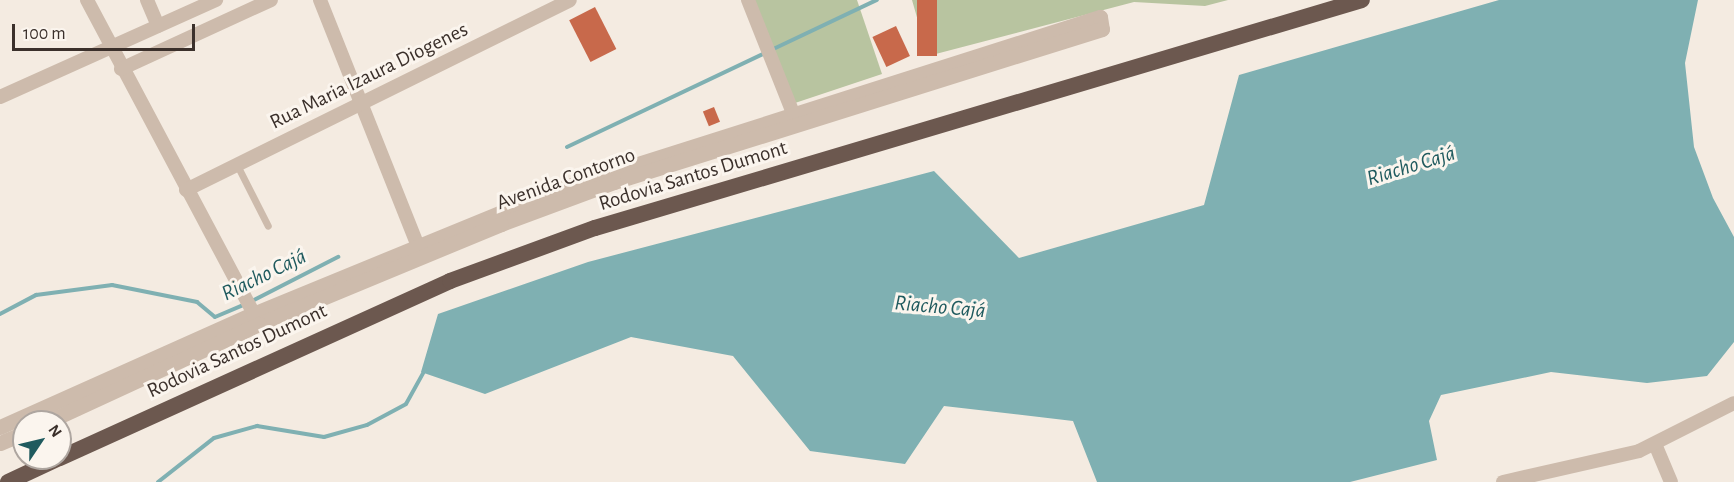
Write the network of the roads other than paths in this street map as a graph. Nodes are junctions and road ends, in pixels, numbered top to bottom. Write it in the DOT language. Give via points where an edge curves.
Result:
graph roads {
  1 [pos="87,0"];
  2 [pos="147,0"];
  3 [pos="216,0"];
  4 [pos="271,0"];
  5 [pos="320,0"];
  6 [pos="570,0"];
  7 [pos="748,0"];
  8 [pos="1362,0"];
  9 [pos="1098,16"];
  10 [pos="158,26"];
  11 [pos="110,47"];
  12 [pos="121,69"];
  13 [pos="0,97"];
  14 [pos="363,102"];
  15 [pos="796,119"];
  16 [pos="237,165"];
  17 [pos="186,190"];
  18 [pos="268,226"];
  19 [pos="420,250"];
  20 [pos="256,319"];
  21 [pos="1734,403"];
  22 [pos="71,410"];
  23 [pos="0,427"];
  24 [pos="1655,444"];
  25 [pos="72,453"];
  26 [pos="34,470"];
  27 [pos="1548,478"];
  28 [pos="8,482"];
  29 [pos="1503,482"];
  30 [pos="1671,482"];
  1 -- 11 [label="street"];
  2 -- 10 [label="street"];
  3 -- 10 [label="street"];
  4 -- 12 [label="street"];
  5 -- 14 [label="street"];
  6 -- 14 [label="street, Rua Maria Izaura Diogenes"];
  7 -- 15 [label="street"];
  8 -- 25 [label="highway, Rodovia Santos Dumont" via="595,228 450,281"];
  9 -- 15 [label="street" via="952,69"];
  10 -- 11 [label="street"];
  11 -- 12 [label="street"];
  11 -- 13 [label="street"];
  12 -- 17 [label="street"];
  14 -- 16 [label="street, Rua Maria Izaura Diogenes"];
  14 -- 19 [label="street"];
  15 -- 19 [label="street" via="553,190"];
  16 -- 17 [label="street, Rua Maria Izaura Diogenes"];
  16 -- 18 [label="lane"];
  17 -- 20 [label="street"];
  19 -- 20 [label="street"];
  20 -- 22 [label="street"];
  20 -- 23 [label="street"];
  21 -- 24 [label="street"];
  24 -- 27 [label="street"];
  24 -- 30 [label="street"];
  26 -- 28 [label="highway, Rodovia Santos Dumont"];
  27 -- 29 [label="street"];
}
